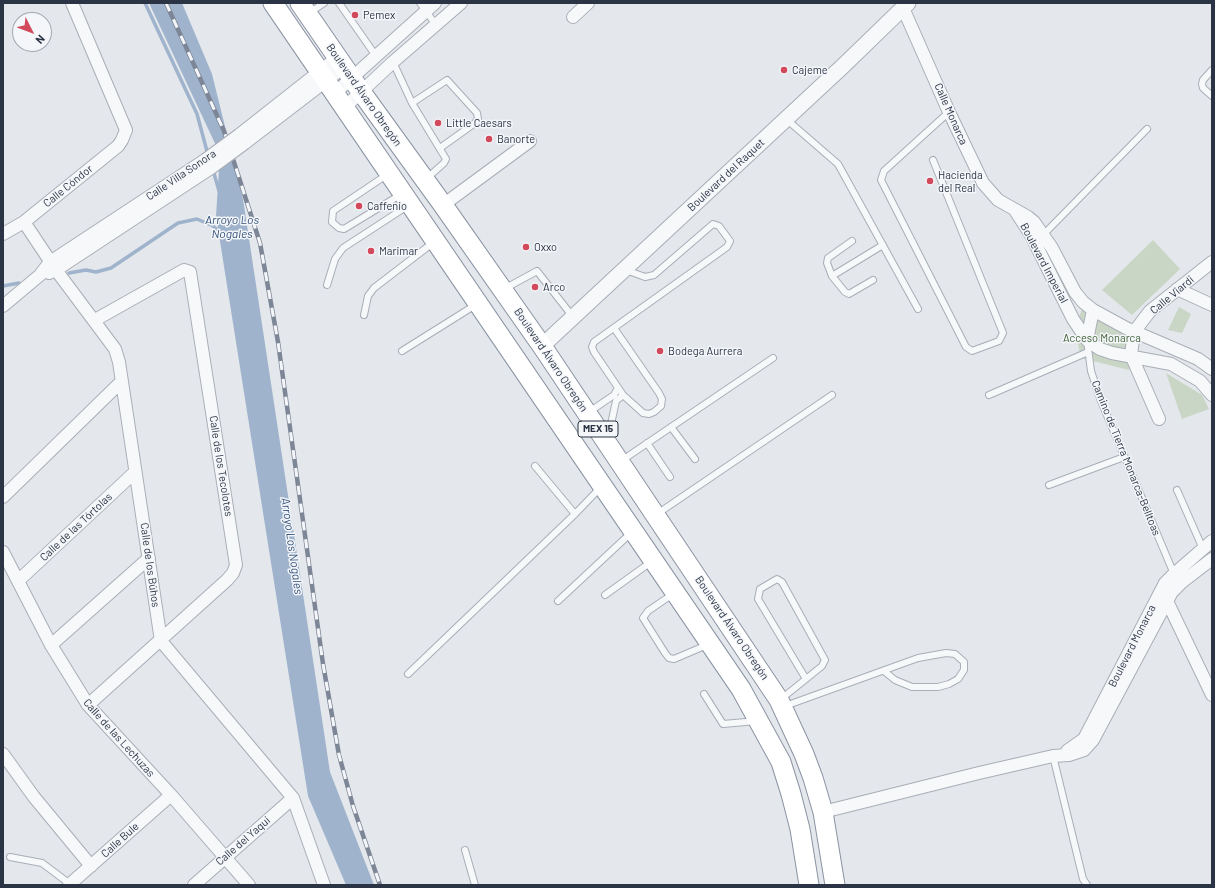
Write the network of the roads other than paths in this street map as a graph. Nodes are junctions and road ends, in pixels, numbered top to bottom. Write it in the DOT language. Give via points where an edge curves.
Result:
graph roads {
  1 [pos="72,3"];
  2 [pos="273,3"];
  3 [pos="324,3"];
  4 [pos="339,3"];
  5 [pos="435,3"];
  6 [pos="461,3"];
  7 [pos="588,3"];
  8 [pos="906,5"];
  9 [pos="422,7"];
  10 [pos="304,8"];
  11 [pos="572,16"];
  12 [pos="436,24"];
  13 [pos="376,56"];
  14 [pos="393,62"];
  15 [pos="1212,70"];
  16 [pos="349,74"];
  17 [pos="332,88"];
  18 [pos="1212,96"];
  19 [pos="412,103"];
  20 [pos="949,112"];
  21 [pos="786,119"];
  22 [pos="1147,129"];
  23 [pos="530,140"];
  24 [pos="440,148"];
  25 [pos="933,160"];
  26 [pos="389,173"];
  27 [pos="425,180"];
  28 [pos="406,199"];
  29 [pos="443,205"];
  30 [pos="1014,210"];
  31 [pos="24,222"];
  32 [pos="3,234"];
  33 [pos="1044,234"];
  34 [pos="435,241"];
  35 [pos="852,241"];
  36 [pos="883,245"];
  37 [pos="1212,262"];
  38 [pos="53,266"];
  39 [pos="624,270"];
  40 [pos="832,276"];
  41 [pos="873,280"];
  42 [pos="327,285"];
  43 [pos="1177,289"];
  44 [pos="502,290"];
  45 [pos="478,304"];
  46 [pos="1212,305"];
  47 [pos="3,306"];
  48 [pos="918,309"];
  49 [pos="1093,310"];
  50 [pos="364,315"];
  51 [pos="573,317"];
  52 [pos="95,320"];
  53 [pos="614,328"];
  54 [pos="1134,332"];
  55 [pos="542,346"];
  56 [pos="1088,346"];
  57 [pos="402,351"];
  58 [pos="1131,355"];
  59 [pos="773,358"];
  60 [pos="1212,369"];
  61 [pos="122,381"];
  62 [pos="618,388"];
  63 [pos="989,394"];
  64 [pos="622,395"];
  65 [pos="832,395"];
  66 [pos="1212,395"];
  67 [pos="587,413"];
  68 [pos="1159,419"];
  69 [pos="671,427"];
  70 [pos="607,443"];
  71 [pos="646,443"];
  72 [pos="1124,457"];
  73 [pos="695,459"];
  74 [pos="620,462"];
  75 [pos="535,466"];
  76 [pos="135,472"];
  77 [pos="670,476"];
  78 [pos="602,485"];
  79 [pos="1049,485"];
  80 [pos="1177,490"];
  81 [pos="3,497"];
  82 [pos="575,514"];
  83 [pos="656,515"];
  84 [pos="633,530"];
  85 [pos="1207,545"];
  86 [pos="3,552"];
  87 [pos="149,558"];
  88 [pos="1212,559"];
  89 [pos="654,560"];
  90 [pos="1174,574"];
  91 [pos="18,581"];
  92 [pos="676,592"];
  93 [pos="605,595"];
  94 [pos="558,601"];
  95 [pos="1167,601"];
  96 [pos="161,641"];
  97 [pos="711,644"];
  98 [pos="51,645"];
  99 [pos="884,671"];
  100 [pos="408,674"];
  101 [pos="806,679"];
  102 [pos="704,694"];
  103 [pos="1212,695"];
  104 [pos="781,703"];
  105 [pos="88,706"];
  106 [pos="760,721"];
  107 [pos="3,754"];
  108 [pos="1056,756"];
  109 [pos="171,794"];
  110 [pos="293,798"];
  111 [pos="823,812"];
  112 [pos="465,850"];
  113 [pos="10,857"];
  114 [pos="226,857"];
  115 [pos="91,866"];
  116 [pos="69,885"];
  117 [pos="194,885"];
  118 [pos="249,885"];
  119 [pos="324,885"];
  120 [pos="475,885"];
  121 [pos="809,885"];
  122 [pos="835,885"];
  123 [pos="1086,885"];
  1 -- 31 [label="street, Calle Cóndor" via="126,130 118,146"];
  2 -- 17 [label="highway, Boulevard Álvaro Obregón / MEX 15"];
  3 -- 10 [label="lane"];
  4 -- 13 [label="lane"];
  5 -- 9 [label="street"];
  6 -- 12 [label="street"];
  7 -- 11 [label="street"];
  8 -- 20 [label="street, Calle Monarca"];
  8 -- 21 [label="street, Boulevard del Raquet"];
  9 -- 12 [label="lane"];
  9 -- 13 [label="street"];
  10 -- 16 [label="highway, Boulevard Álvaro Obregón / MEX 15"];
  12 -- 14 [label="street"];
  13 -- 16 [label="street"];
  14 -- 16 [label="street"];
  14 -- 19 [label="lane"];
  15 -- 18 [label="lane" via="1202,84"];
  16 -- 17 [label="street"];
  16 -- 17 [label="street"];
  16 -- 17 [label="street"];
  16 -- 27 [label="highway, Boulevard Álvaro Obregón / MEX 15"];
  17 -- 26 [label="highway, Boulevard Álvaro Obregón / MEX 15"];
  17 -- 38 [label="street, Calle Villa Sonora, bridge" via="242,139"];
  19 -- 24 [label="lane"];
  19 -- 24 [label="lane" via="447,80 478,115 475,123"];
  20 -- 25 [label="lane" via="884,171 881,180 966,347 972,351 999,341 1003,333"];
  20 -- 30 [label="street, Calle Monarca" via="984,183 998,200"];
  21 -- 36 [label="lane" via="838,164"];
  21 -- 39 [label="street, Boulevard del Raquet"];
  22 -- 33 [label="lane"];
  23 -- 29 [label="street"];
  24 -- 27 [label="lane" via="445,162"];
  26 -- 28 [label="highway, Boulevard Álvaro Obregón / MEX 15"];
  26 -- 28 [label="lane" via="334,212 332,216 335,226 344,229"];
  27 -- 29 [label="highway, Boulevard Álvaro Obregón / MEX 15"];
  28 -- 34 [label="highway, Boulevard Álvaro Obregón / MEX 15"];
  28 -- 42 [label="lane" via="343,248 335,259"];
  29 -- 44 [label="highway, Boulevard Álvaro Obregón / MEX 15"];
  30 -- 33 [label="street, Boulevard Imperial" via="1028,217"];
  30 -- 56 [label="street, Boulevard Imperial" via="1031,235"];
  31 -- 32 [label="street, Calle Cóndor"];
  31 -- 38 [label="street, Calle de los Búhos"];
  33 -- 49 [label="street, Boulevard Imperial" via="1075,292"];
  34 -- 45 [label="highway, Boulevard Álvaro Obregón / MEX 15"];
  34 -- 50 [label="lane" via="374,288 368,296"];
  35 -- 40 [label="lane" via="828,258"];
  36 -- 40 [label="lane"];
  36 -- 48 [label="lane"];
  37 -- 43 [label="street, Calle Viardi"];
  38 -- 47 [label="street, Calle Villa Sonora"];
  38 -- 52 [label="street, Calle de los Búhos"];
  39 -- 51 [label="street, Boulevard del Raquet"];
  39 -- 53 [label="lane" via="645,277 654,275 713,224 719,226 730,241 727,247"];
  40 -- 41 [label="lane" via="847,294"];
  43 -- 46 [label="street"];
  43 -- 54 [label="street, Calle Viardi" via="1150,311"];
  44 -- 51 [label="lane" via="537,270"];
  44 -- 55 [label="highway, Boulevard Álvaro Obregón / MEX 15"];
  45 -- 57 [label="lane"];
  45 -- 78 [label="highway, Boulevard Álvaro Obregón / MEX 15"];
  49 -- 54 [label="street, Boulevard Imperial"];
  49 -- 56 [label="street"];
  51 -- 55 [label="street, Boulevard del Raquet"];
  52 -- 61 [label="street, Calle de los Búhos" via="115,349"];
  52 -- 96 [label="street, Calle de los Tecolotes" via="184,270 191,275 236,564 227,580"];
  53 -- 62 [label="lane" via="592,346"];
  53 -- 64 [label="lane" via="662,400 660,406 649,414 638,410"];
  54 -- 58 [label="street, Calle Viardi"];
  54 -- 60 [label="street, Boulevard Imperial" via="1198,359"];
  55 -- 67 [label="highway, Boulevard Álvaro Obregón / MEX 15"];
  56 -- 58 [label="street, Boulevard Imperial"];
  56 -- 63 [label="lane"];
  56 -- 72 [label="lane, Camino de Tierra Monarca-Belltoas" via="1094,380"];
  58 -- 66 [label="street, Boulevard Imperial" via="1176,367 1200,381"];
  58 -- 68 [label="street"];
  59 -- 69 [label="lane"];
  61 -- 76 [label="street, Calle de los Búhos"];
  61 -- 81 [label="street"];
  62 -- 64 [label="lane"];
  62 -- 67 [label="lane" via="614,395"];
  64 -- 70 [label="lane" via="616,401"];
  65 -- 83 [label="lane"];
  67 -- 70 [label="highway, Boulevard Álvaro Obregón / MEX 15"];
  69 -- 71 [label="lane"];
  69 -- 73 [label="lane"];
  70 -- 74 [label="highway, Boulevard Álvaro Obregón / MEX 15"];
  71 -- 74 [label="lane"];
  71 -- 77 [label="lane"];
  72 -- 79 [label="lane"];
  72 -- 90 [label="lane, Camino de Tierra Monarca-Belltoas"];
  74 -- 83 [label="highway, Boulevard Álvaro Obregón / MEX 15"];
  75 -- 82 [label="lane"];
  76 -- 87 [label="street, Calle de los Búhos"];
  76 -- 91 [label="street, Calle de las Tórtolas"];
  78 -- 82 [label="lane"];
  78 -- 84 [label="highway, Boulevard Álvaro Obregón / MEX 15"];
  80 -- 85 [label="lane"];
  82 -- 100 [label="lane"];
  83 -- 104 [label="highway, Boulevard Álvaro Obregón / MEX 15"];
  84 -- 89 [label="highway, Boulevard Álvaro Obregón / MEX 15"];
  84 -- 94 [label="lane"];
  85 -- 90 [label="street, Boulevard Monarca"];
  86 -- 91 [label="street, Calle de las Lechuzas"];
  87 -- 96 [label="street, Calle de los Búhos"];
  87 -- 98 [label="street"];
  88 -- 95 [label="street, Boulevard Monarca" via="1182,582"];
  89 -- 92 [label="highway, Boulevard Álvaro Obregón / MEX 15"];
  89 -- 93 [label="lane"];
  90 -- 108 [label="street, Boulevard Monarca" via="1165,584 1084,739"];
  91 -- 98 [label="street, Calle de las Lechuzas"];
  92 -- 97 [label="highway, Boulevard Álvaro Obregón / MEX 15"];
  92 -- 97 [label="lane" via="648,611 643,618 665,653 674,659"];
  95 -- 103 [label="street"];
  95 -- 108 [label="street, Boulevard Monarca" via="1089,747 1079,752"];
  96 -- 105 [label="street, Calle de los Tecolotes"];
  96 -- 110 [label="street"];
  97 -- 106 [label="highway, Boulevard Álvaro Obregón / MEX 15"];
  98 -- 105 [label="street, Calle de las Lechuzas"];
  99 -- 99 [label="lane" via="918,658 946,653 955,654 964,662 964,670 958,679 938,688 912,687 895,680"];
  99 -- 104 [label="lane"];
  101 -- 101 [label="lane" via="758,599 760,588 777,579 782,582 825,660 822,666"];
  101 -- 104 [label="lane"];
  102 -- 106 [label="lane" via="723,724"];
  104 -- 111 [label="highway, Boulevard Álvaro Obregón / MEX 15" via="804,754"];
  105 -- 109 [label="street, Calle de las Lechuzas"];
  106 -- 121 [label="highway, Boulevard Álvaro Obregón / MEX 15" via="781,762 791,794"];
  107 -- 115 [label="street" via="34,797"];
  108 -- 111 [label="street, Boulevard Monarca" via="979,772"];
  108 -- 123 [label="lane"];
  109 -- 114 [label="street, Calle de las Lechuzas"];
  109 -- 115 [label="street, Calle Bule"];
  110 -- 114 [label="street, Calle del Yaqui"];
  110 -- 119 [label="street"];
  111 -- 122 [label="highway, Boulevard Álvaro Obregón / MEX 15"];
  112 -- 120 [label="lane"];
  113 -- 116 [label="lane" via="42,863"];
  114 -- 117 [label="street, Calle del Yaqui"];
  114 -- 118 [label="street, Calle de las Lechuzas"];
  115 -- 116 [label="street, Calle Bule"];
}
